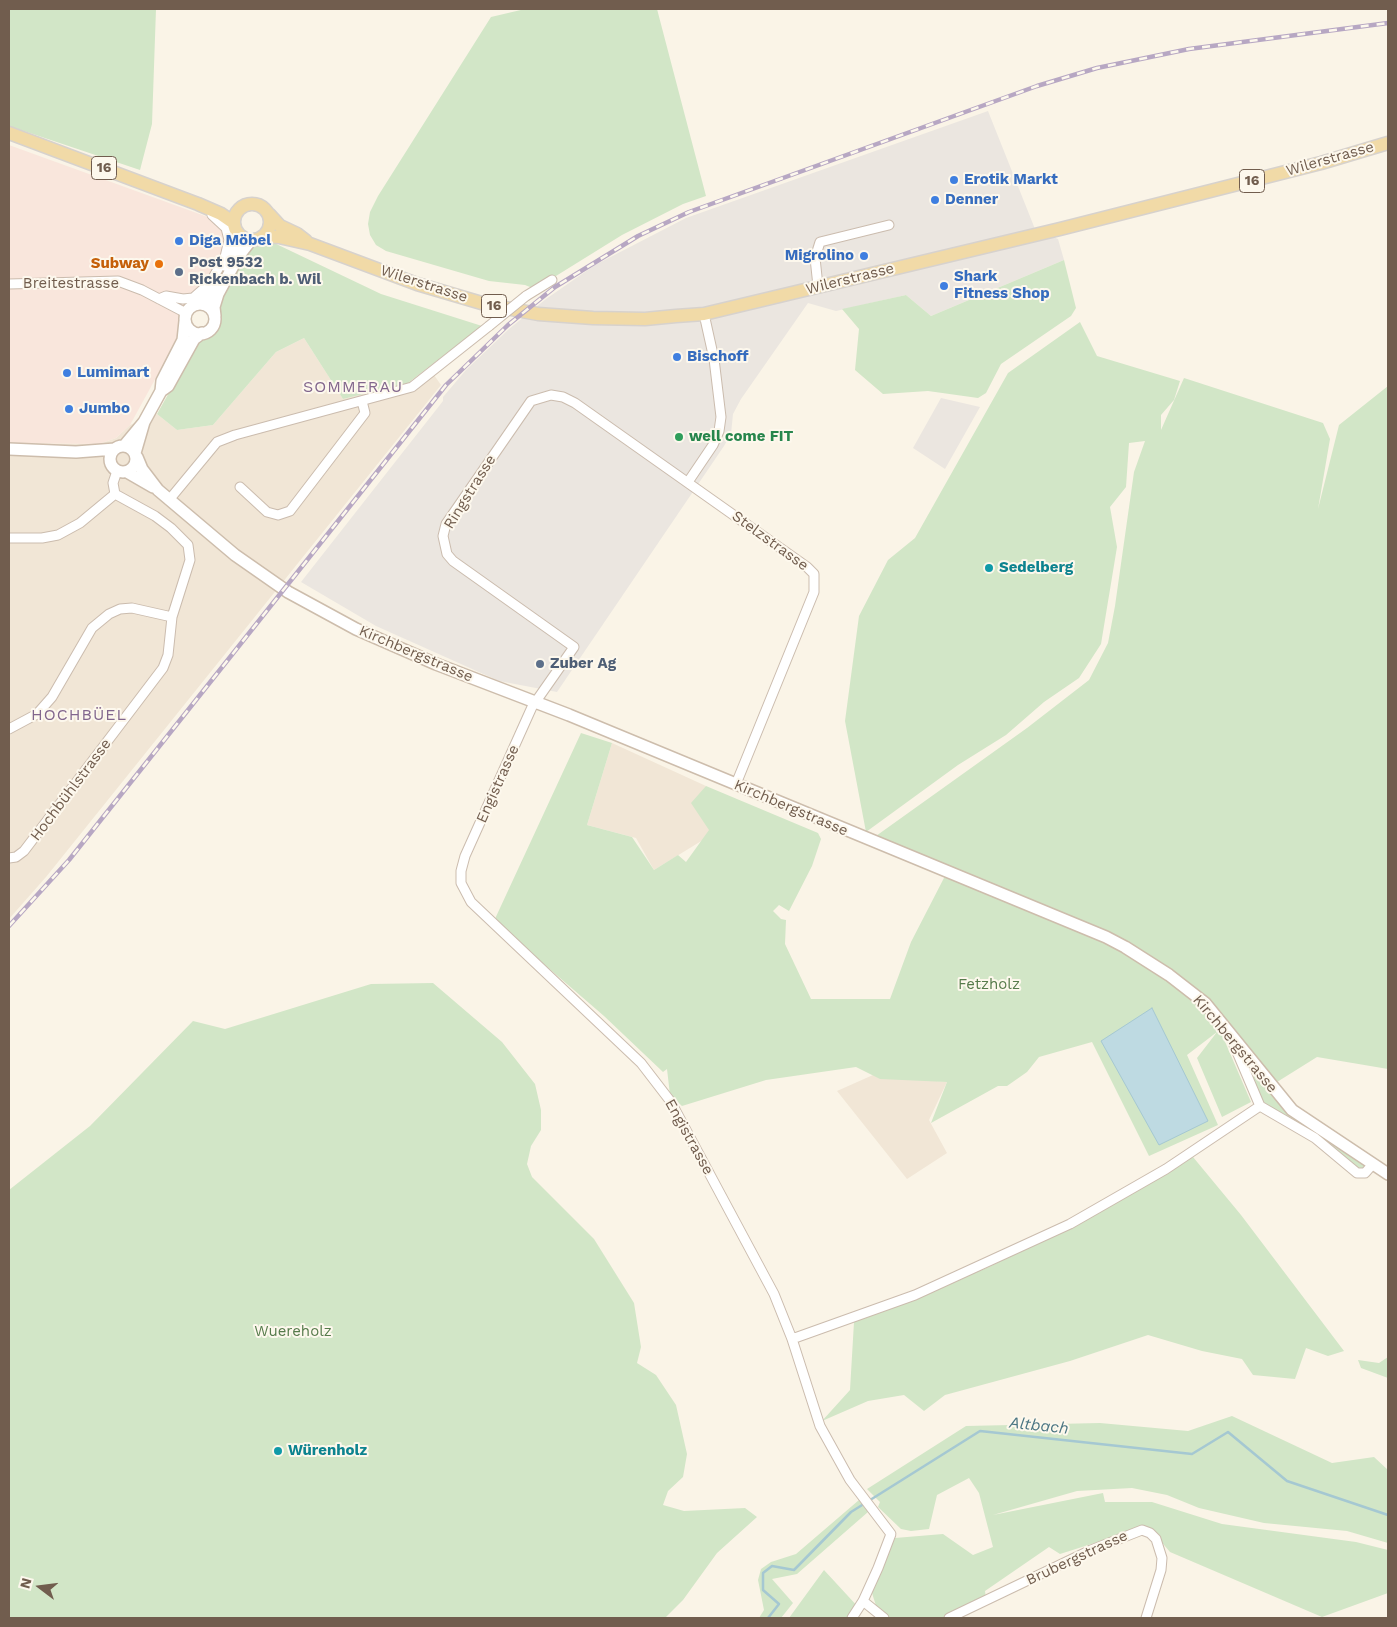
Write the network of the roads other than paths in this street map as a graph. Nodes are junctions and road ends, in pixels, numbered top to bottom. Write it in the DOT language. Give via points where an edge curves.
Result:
graph roads {
  1 [pos="9,133"];
  2 [pos="1388,143"];
  3 [pos="198,204"];
  4 [pos="240,208"];
  5 [pos="268,214"];
  6 [pos="889,225"];
  7 [pos="235,227"];
  8 [pos="257,238"];
  9 [pos="310,244"];
  10 [pos="552,280"];
  11 [pos="9,284"];
  12 [pos="818,286"];
  13 [pos="159,299"];
  14 [pos="197,304"];
  15 [pos="704,314"];
  16 [pos="214,316"];
  17 [pos="185,317"];
  18 [pos="202,333"];
  19 [pos="161,392"];
  20 [pos="362,401"];
  21 [pos="144,422"];
  22 [pos="119,447"];
  23 [pos="9,450"];
  24 [pos="76,452"];
  25 [pos="136,455"];
  26 [pos="118,469"];
  27 [pos="688,482"];
  28 [pos="240,487"];
  29 [pos="158,490"];
  30 [pos="115,494"];
  31 [pos="169,500"];
  32 [pos="9,538"];
  33 [pos="172,617"];
  34 [pos="536,701"];
  35 [pos="9,729"];
  36 [pos="736,784"];
  37 [pos="9,858"];
  38 [pos="1228,1031"];
  39 [pos="1260,1106"];
  40 [pos="1373,1164"];
  41 [pos="1388,1174"];
  42 [pos="792,1339"];
  43 [pos="863,1601"];
  44 [pos="852,1618"];
  45 [pos="884,1618"];
  46 [pos="949,1618"];
  47 [pos="1146,1618"];
  1 -- 3 [label="main road, 16"];
  2 -- 12 [label="main road, Wilerstrasse / 16" via="1321,163"];
  3 -- 4 [label="main road, 16" via="209,202"];
  3 -- 7 [label="main road, 16" via="220,214"];
  3 -- 13 [label="street, Breitestrasse" via="226,228 229,240 225,257 210,283 193,298 166,296"];
  4 -- 5 [label="main road" via="256,204"];
  4 -- 7 [label="main road"];
  5 -- 8 [label="main road" via="270,226"];
  5 -- 9 [label="main road, Wilerstrasse / 16" via="280,226"];
  6 -- 12 [label="street" via="820,242 815,258"];
  7 -- 8 [label="main road" via="241,236"];
  7 -- 14 [label="main road" via="235,245 208,296"];
  8 -- 9 [label="main road, Wilerstrasse / 16" via="279,236"];
  8 -- 16 [label="main road" via="238,257 218,294"];
  9 -- 15 [label="main road, Wilerstrasse / 16" via="417,284 485,304 538,314 607,319"];
  10 -- 20 [label="street, bridge" via="526,296 412,387"];
  11 -- 13 [label="street, Breitestrasse" via="118,282"];
  12 -- 15 [label="main road, Wilerstrasse / 16"];
  13 -- 17 [label="street, Breitestrasse"];
  14 -- 16 [label="main road" via="207,305"];
  14 -- 17 [label="main road"];
  15 -- 27 [label="street" via="714,359 721,417 713,445"];
  16 -- 18 [label="main road" via="212,328"];
  17 -- 18 [label="main road" via="192,332"];
  17 -- 19 [label="main road" via="183,340 162,381"];
  18 -- 19 [label="main road" via="194,339 168,386"];
  19 -- 21 [label="main road"];
  20 -- 28 [label="street" via="365,414 290,511 278,515 267,512"];
  20 -- 31 [label="street" via="216,442"];
  21 -- 22 [label="main road"];
  21 -- 25 [label="main road"];
  22 -- 24 [label="main road"];
  22 -- 25 [label="main road"];
  22 -- 26 [label="main road" via="110,456"];
  23 -- 24 [label="main road"];
  24 -- 26 [label="main road, Kirchbergstrasse"];
  25 -- 26 [label="main road" via="135,465"];
  25 -- 29 [label="main road, Kirchbergstrasse"];
  26 -- 29 [label="main road, Kirchbergstrasse"];
  26 -- 30 [label="street" via="113,483"];
  27 -- 34 [label="street, Ringstrasse" via="563,397 542,397 531,401 524,411 446,524 443,536 447,554 453,561 574,647"];
  27 -- 36 [label="street, Stelzstrasse" via="807,567 814,574 816,583"];
  29 -- 31 [label="main road, Kirchbergstrasse"];
  30 -- 32 [label="street" via="80,523 58,535"];
  30 -- 33 [label="street, Hochbühlstrasse" via="160,520 188,545 190,560"];
  31 -- 34 [label="main road, Kirchbergstrasse" via="255,570 288,592 382,642"];
  33 -- 35 [label="street" via="132,608 120,608 109,614 92,628 52,697 37,714"];
  33 -- 37 [label="street, Hochbühlstrasse" via="168,655 163,668 24,851"];
  34 -- 36 [label="main road, Kirchbergstrasse"];
  34 -- 42 [label="street, Engistrasse" via="465,856 461,883 466,895 641,1063 671,1102 774,1294"];
  36 -- 38 [label="main road, Kirchbergstrasse" via="1106,937 1188,988"];
  38 -- 39 [label="street"];
  38 -- 40 [label="main road, Kirchbergstrasse" via="1292,1110"];
  39 -- 40 [label="street" via="1315,1138 1357,1174 1365,1173"];
  39 -- 42 [label="street" via="1166,1169 1070,1224 915,1295"];
  40 -- 41 [label="main road, Kirchbergstrasse"];
  42 -- 43 [label="street, Engistrasse" via="820,1426 850,1480 891,1534"];
  43 -- 44 [label="street, Engistrasse"];
  43 -- 45 [label="street"];
  46 -- 47 [label="street, Brubergstrasse" via="1092,1550 1142,1530 1156,1539 1162,1558"];
}
